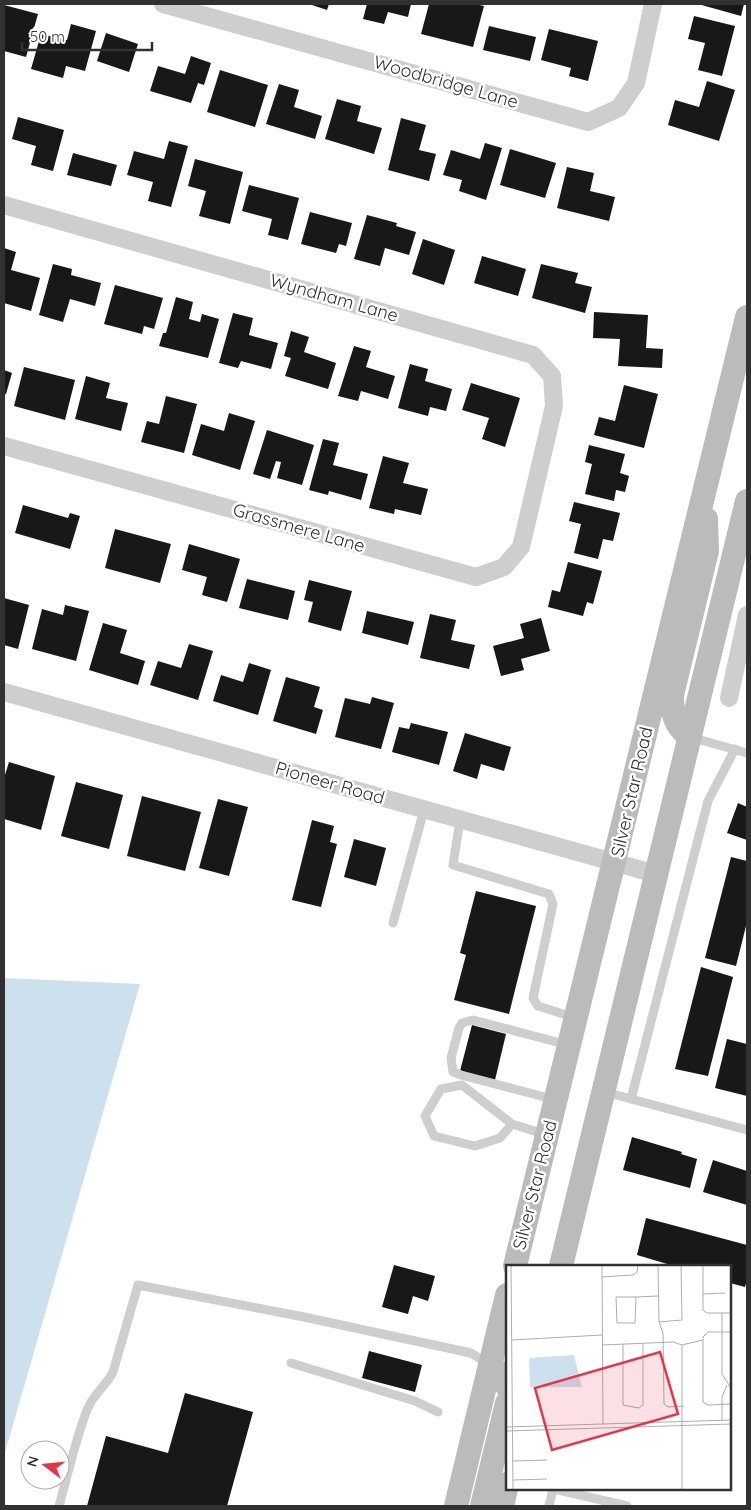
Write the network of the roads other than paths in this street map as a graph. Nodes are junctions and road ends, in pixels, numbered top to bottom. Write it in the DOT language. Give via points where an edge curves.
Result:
graph roads {
  1 [pos="163,4"];
  2 [pos="654,4"];
  3 [pos="4,205"];
  4 [pos="747,317"];
  5 [pos="4,446"];
  6 [pos="537,481"];
  7 [pos="706,485"];
  8 [pos="747,501"];
  9 [pos="747,615"];
  10 [pos="4,692"];
  11 [pos="729,698"];
  12 [pos="690,737"];
  13 [pos="735,749"];
  14 [pos="747,753"];
  15 [pos="424,810"];
  16 [pos="460,820"];
  17 [pos="615,862"];
  18 [pos="656,874"];
  19 [pos="393,923"];
  20 [pos="576,1018"];
  21 [pos="570,1045"];
  22 [pos="603,1092"];
  23 [pos="631,1099"];
  24 [pos="556,1100"];
  25 [pos="512,1124"];
  26 [pos="747,1130"];
  27 [pos="547,1135"];
  28 [pos="514,1265"];
  29 [pos="560,1265"];
  30 [pos="506,1300"];
  31 [pos="291,1363"];
  32 [pos="490,1365"];
  33 [pos="506,1382"];
  34 [pos="506,1407"];
  35 [pos="438,1412"];
  36 [pos="506,1488"];
  37 [pos="554,1490"];
  38 [pos="558,1490"];
  39 [pos="59,1506"];
  40 [pos="456,1506"];
  41 [pos="482,1506"];
  42 [pos="502,1506"];
  43 [pos="549,1506"];
  44 [pos="627,1506"];
  1 -- 2 [label="street, Woodbridge Lane" via="588,122 619,108 636,83"];
  3 -- 6 [label="street, Wyndham Lane" via="533,355 552,376 554,406"];
  4 -- 7 [label="main road, Silver Star Road"];
  5 -- 6 [label="street, Grassmere Lane" via="476,577 504,567 521,547"];
  7 -- 12 [label="main road" via="707,551 672,695 672,713 677,725"];
  7 -- 17 [label="main road, Silver Star Road"];
  8 -- 12 [label="main road"];
  9 -- 11 [label="street"];
  10 -- 15 [label="street, Pioneer Road"];
  12 -- 13 [label="lane"];
  12 -- 18 [label="main road"];
  13 -- 14 [label="lane"];
  13 -- 23 [label="lane" via="708,801"];
  15 -- 16 [label="street, Pioneer Road"];
  15 -- 19 [label="lane"];
  16 -- 17 [label="street, Pioneer Road"];
  16 -- 20 [label="lane" via="453,865 549,894 553,904 533,998 538,1006"];
  17 -- 18 [label="street, Pioneer Road"];
  17 -- 20 [label="main road, Silver Star Road"];
  18 -- 22 [label="main road"];
  20 -- 21 [label="main road, Silver Star Road"];
  21 -- 24 [label="main road, Silver Star Road"];
  21 -- 24 [label="lane" via="473,1020 462,1023 459,1028 451,1058 453,1072 461,1076"];
  22 -- 23 [label="lane"];
  22 -- 29 [label="main road"];
  23 -- 26 [label="lane"];
  24 -- 27 [label="main road, Silver Star Road"];
  25 -- 25 [label="lane" via="462,1085 441,1089 425,1116 434,1136 475,1146 500,1138"];
  25 -- 27 [label="lane"];
  27 -- 28 [label="main road, Silver Star Road"];
  30 -- 32 [label="main road"];
  31 -- 35 [label="lane" via="415,1401"];
  32 -- 33 [label="main road"];
  32 -- 39 [label="lane" via="471,1353 138,1284 110,1380 97,1392 87,1409"];
  32 -- 40 [label="main road"];
  34 -- 41 [label="main road"];
  36 -- 42 [label="main road"];
  37 -- 43 [label="lane"];
  38 -- 44 [label="lane"];
}
